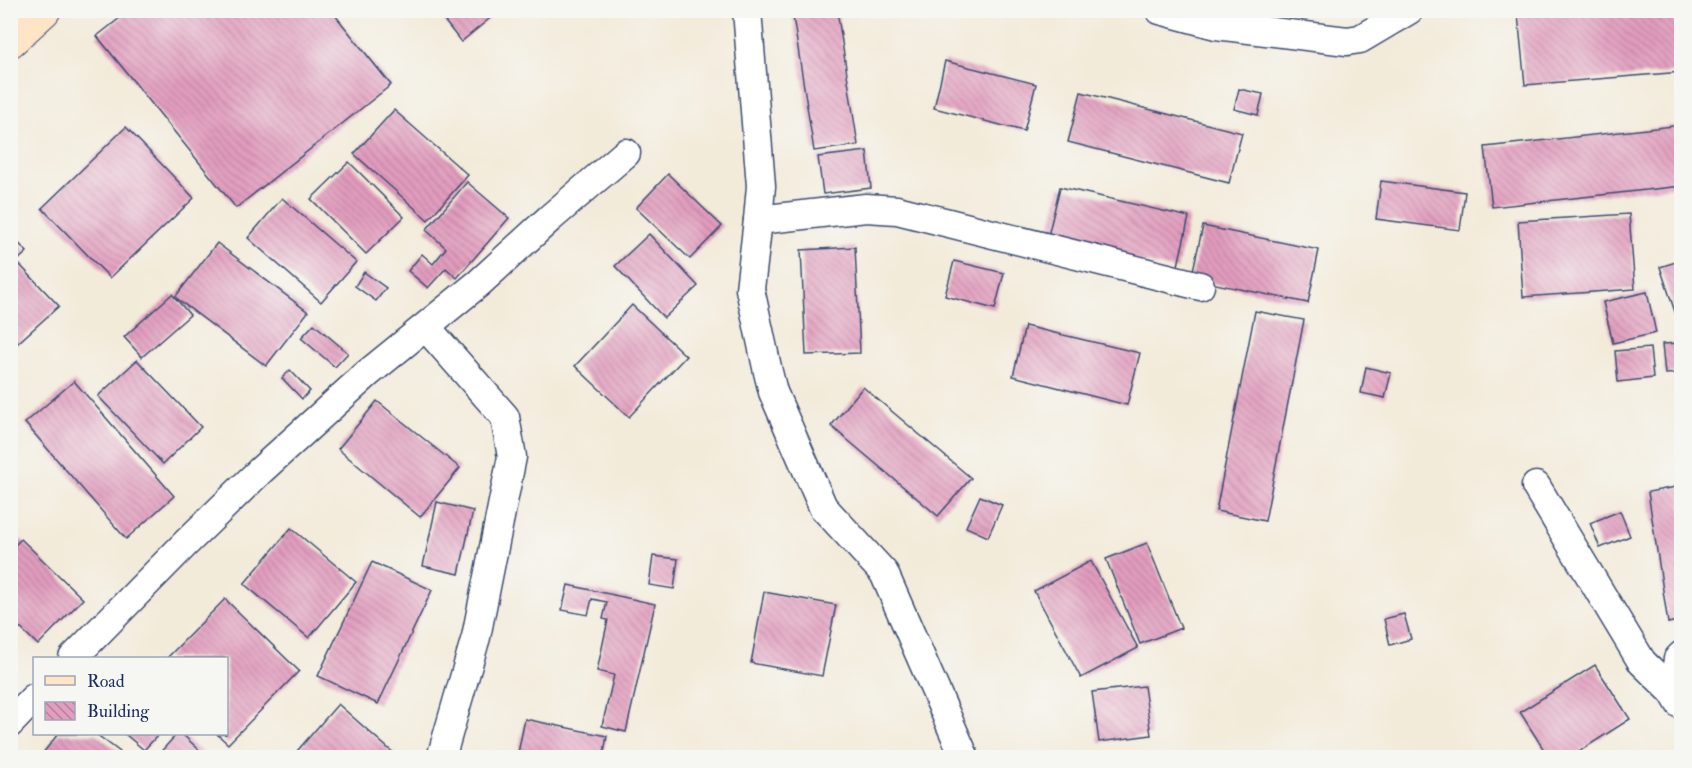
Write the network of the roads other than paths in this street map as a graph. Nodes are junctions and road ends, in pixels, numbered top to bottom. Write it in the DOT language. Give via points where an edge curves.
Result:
graph roads {
  1 [pos="44,10"];
  2 [pos="747,10"];
  3 [pos="1160,10"];
  4 [pos="1408,10"];
  5 [pos="10,41"];
  6 [pos="626,153"];
  7 [pos="758,220"];
  8 [pos="1200,286"];
  9 [pos="426,327"];
  10 [pos="1536,486"];
  11 [pos="74,657"];
  12 [pos="1680,657"];
  13 [pos="1642,662"];
  14 [pos="33,699"];
  15 [pos="1677,700"];
  16 [pos="10,723"];
  17 [pos="441,758"];
  18 [pos="965,758"];
  1 -- 5 [label="main road"];
  2 -- 7 [label="street" via="761,186"];
  3 -- 4 [label="street" via="1216,25 1347,41 1360,39"];
  6 -- 9 [label="street"];
  7 -- 8 [label="street" via="866,208 897,210"];
  7 -- 18 [label="street" via="750,289 773,392 823,507 884,573"];
  9 -- 11 [label="street" via="367,374 260,471"];
  9 -- 17 [label="street" via="505,417 512,457 476,637"];
  10 -- 13 [label="street"];
  12 -- 13 [label="street"];
  12 -- 15 [label="street"];
  13 -- 15 [label="street"];
  14 -- 16 [label="street"];
}
